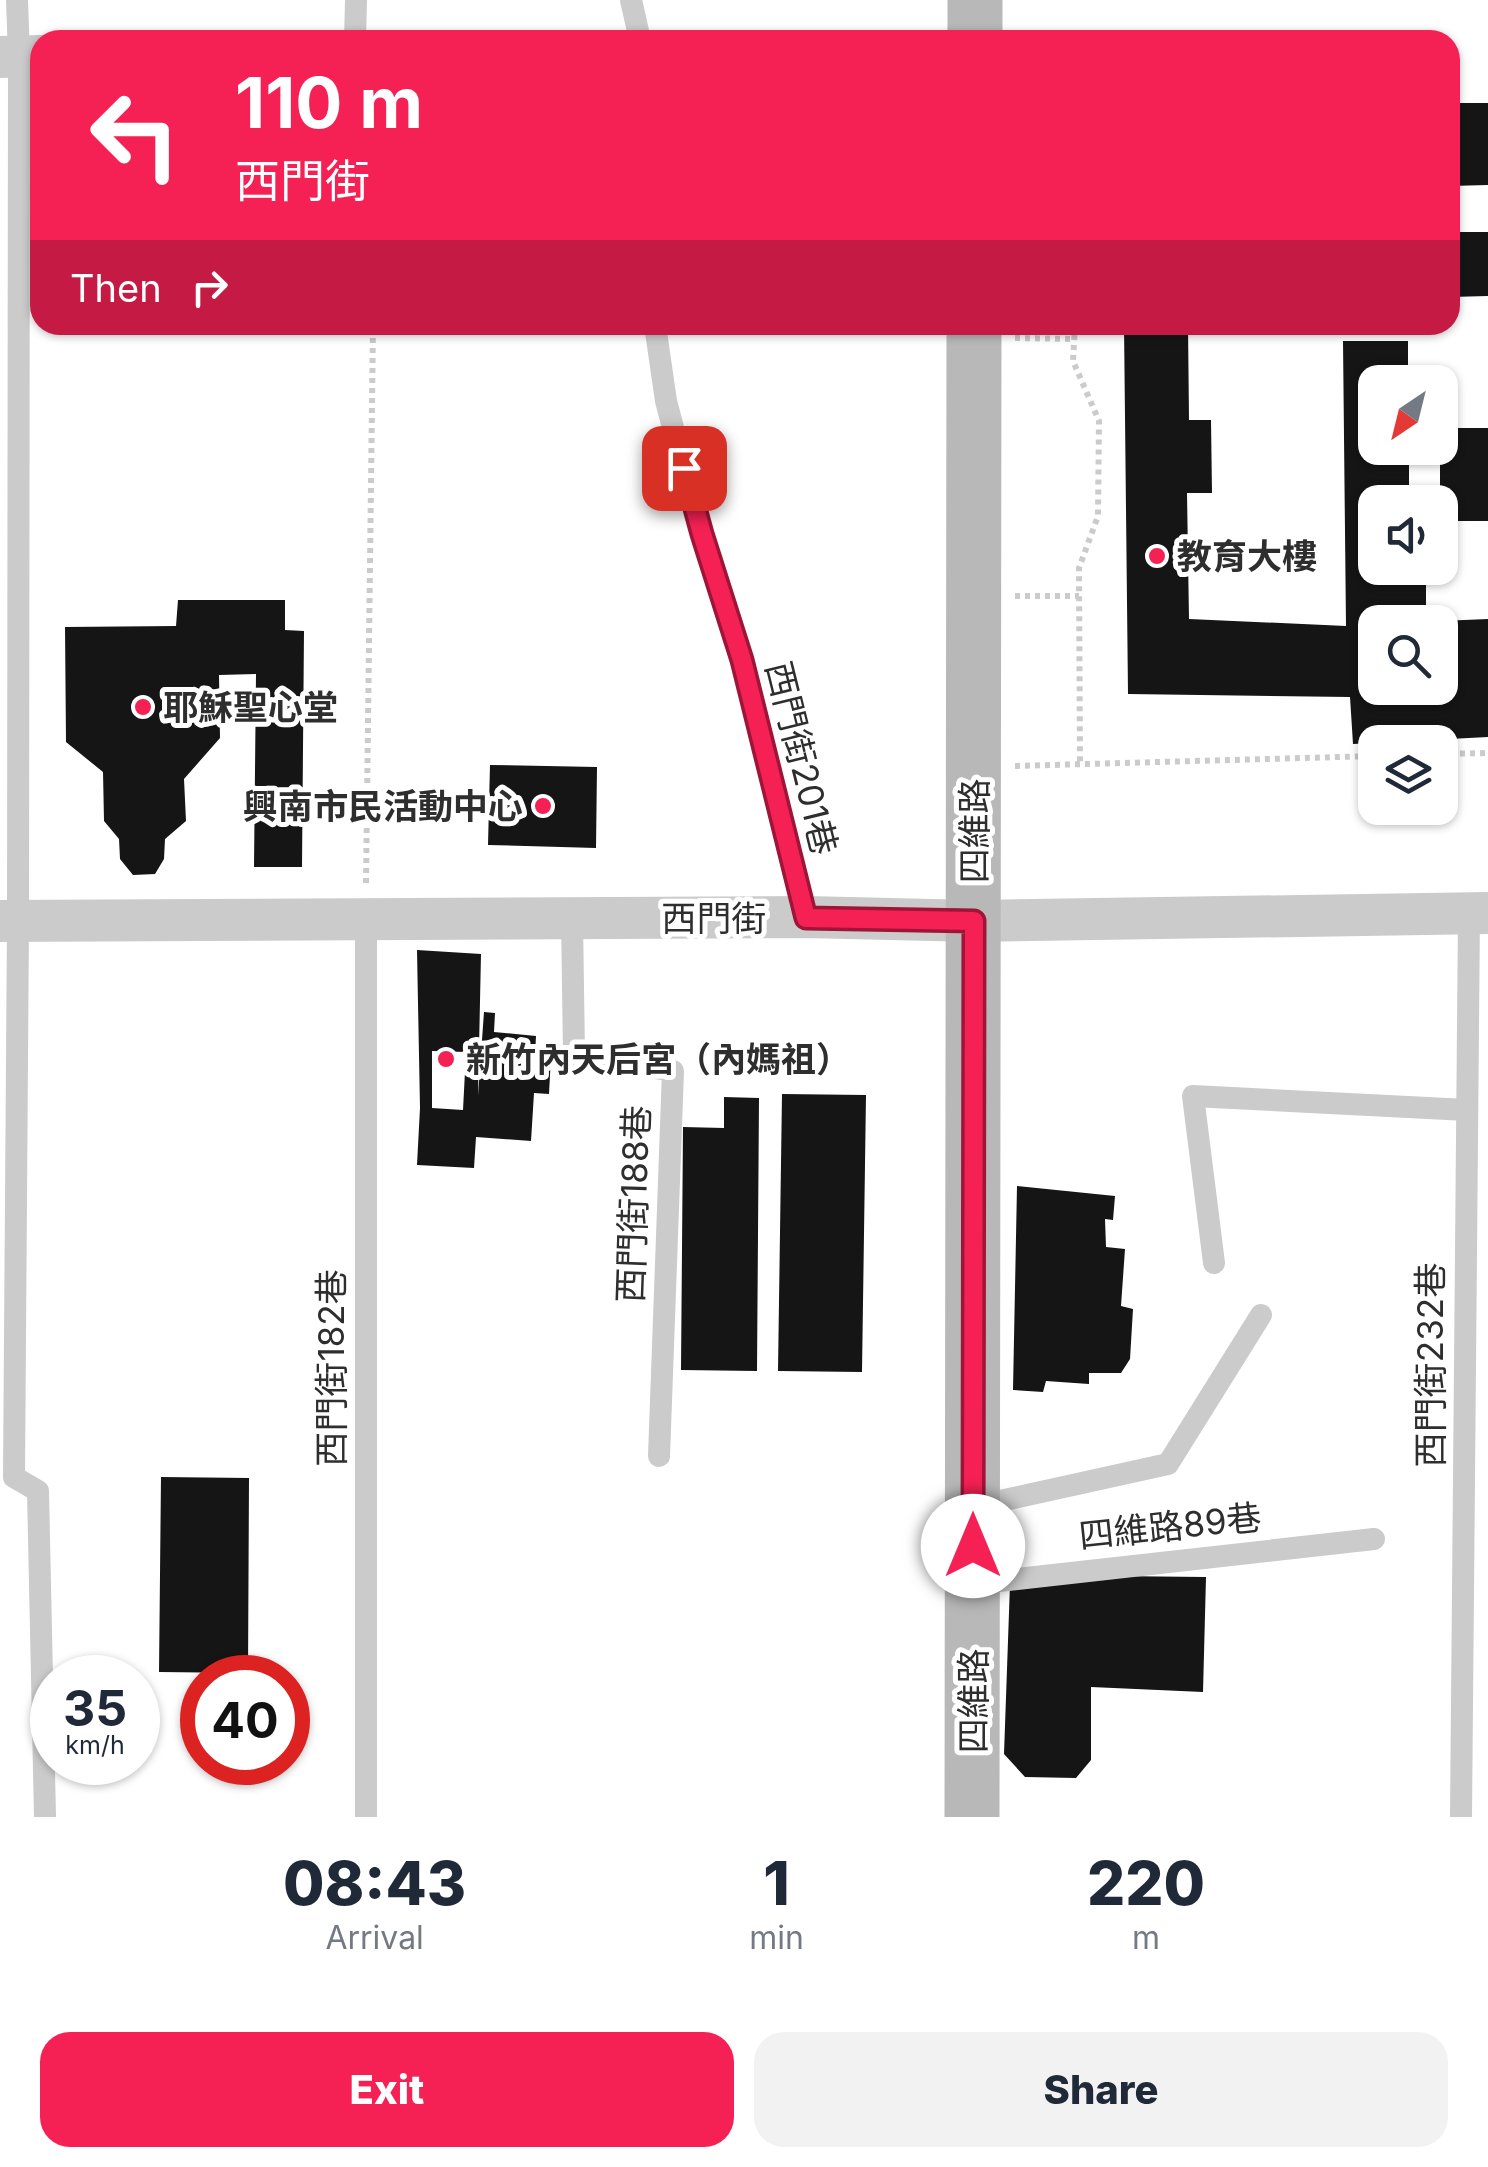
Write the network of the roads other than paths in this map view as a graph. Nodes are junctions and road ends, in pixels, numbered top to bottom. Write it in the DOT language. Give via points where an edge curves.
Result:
graph roads {
  1 [pos="17,0"];
  2 [pos="356,0"];
  3 [pos="632,0"];
  4 [pos="975,0"];
  5 [pos="355,30"];
  6 [pos="638,30"];
  7 [pos="975,30"];
  8 [pos="20,56"];
  9 [pos="29,321"];
  10 [pos="656,335"];
  11 [pos="974,335"];
  12 [pos="1478,913"];
  13 [pos="806,918"];
  14 [pos="572,919"];
  15 [pos="366,920"];
  16 [pos="9,921"];
  17 [pos="974,921"];
  18 [pos="1467,1110"];
  19 [pos="1214,1263"];
  20 [pos="1261,1315"];
  21 [pos="660,1456"];
  22 [pos="973,1507"];
  23 [pos="1374,1539"];
  24 [pos="973,1584"];
  25 [pos="45,1817"];
  26 [pos="366,1817"];
  27 [pos="972,1817"];
  28 [pos="1462,1817"];
  1 -- 8 [label="lane"];
  2 -- 5 [label="lane"];
  3 -- 6 [label="lane"];
  4 -- 7 [label="street"];
  8 -- 9 [label="lane"];
  9 -- 16 [label="lane"];
  10 -- 13 [label="lane, 西門街201巷" via="666,402 742,660"];
  11 -- 17 [label="street, 四維路"];
  12 -- 17 [label="street, 西門街"];
  12 -- 18 [label="lane, 西門街232巷"];
  13 -- 14 [label="street, 西門街"];
  13 -- 17 [label="street, 西門街"];
  14 -- 15 [label="street, 西門街"];
  14 -- 21 [label="lane, 西門街188巷" via="574,1055 673,1072"];
  15 -- 16 [label="street, 西門街"];
  15 -- 26 [label="lane, 西門街182巷"];
  16 -- 25 [label="lane" via="14,1477 38,1491"];
  17 -- 22 [label="street, 四維路"];
  18 -- 19 [label="lane" via="1193,1096"];
  18 -- 28 [label="lane, 西門街232巷"];
  20 -- 22 [label="lane" via="1168,1464"];
  22 -- 24 [label="street, 四維路"];
  23 -- 24 [label="lane, 四維路89巷"];
  24 -- 27 [label="street, 四維路"];
}
